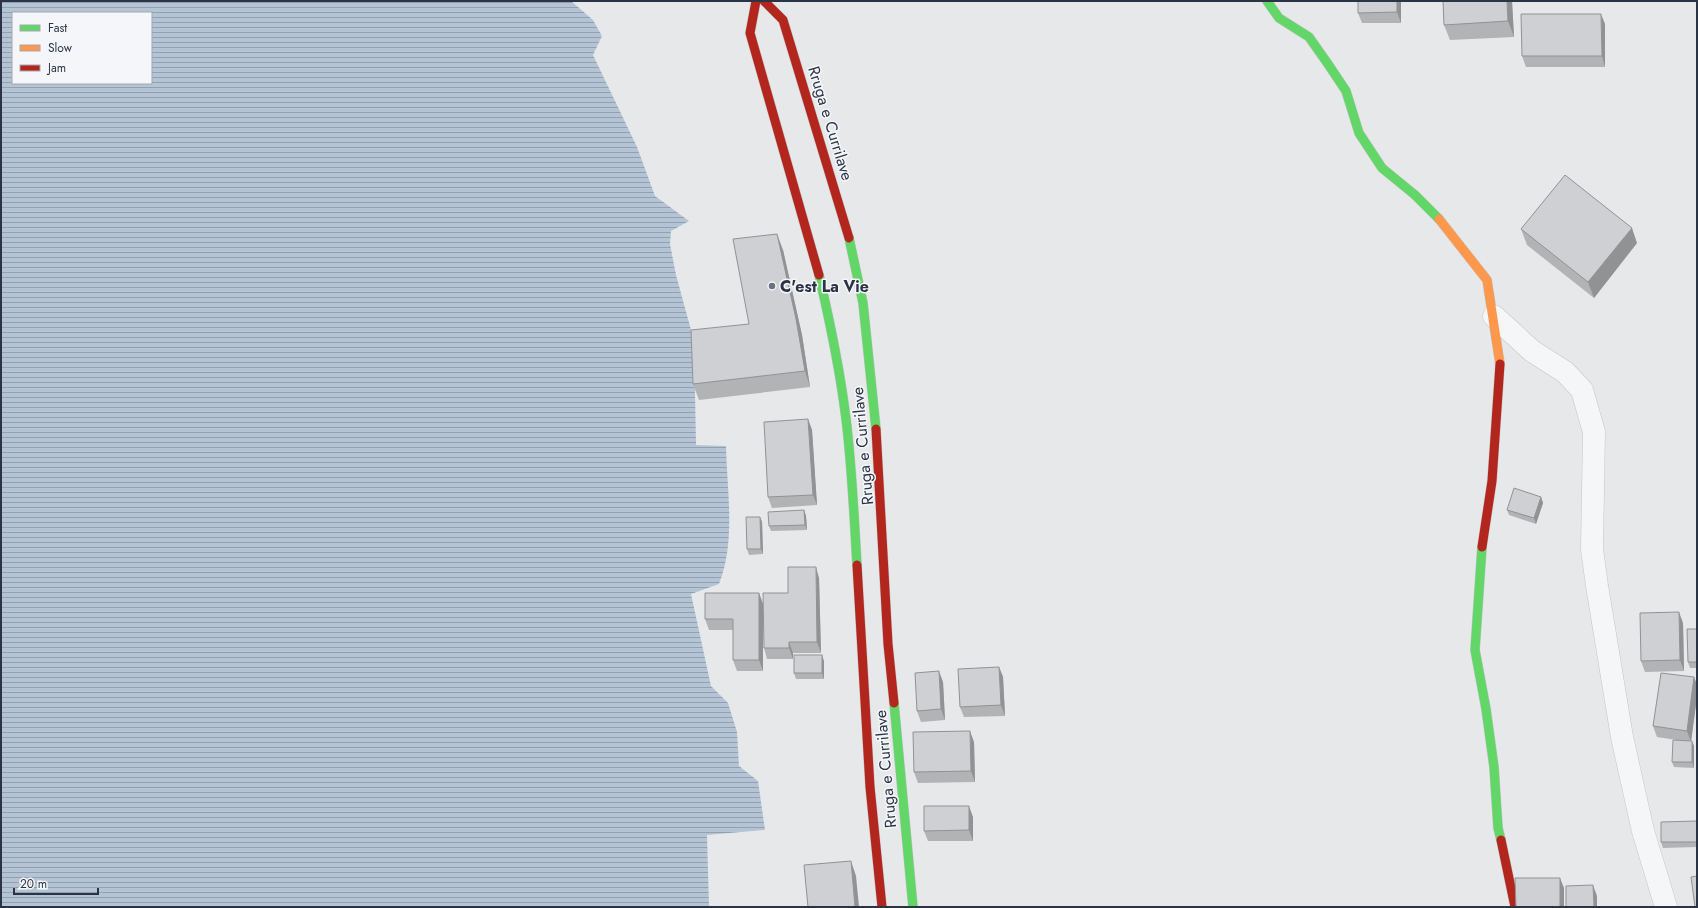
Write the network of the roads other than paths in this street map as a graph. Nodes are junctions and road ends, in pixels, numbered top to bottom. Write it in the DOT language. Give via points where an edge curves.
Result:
graph roads {
  1 [pos="756,1"];
  2 [pos="764,1"];
  3 [pos="1267,1"];
  4 [pos="1494,316"];
  5 [pos="882,907"];
  6 [pos="914,907"];
  7 [pos="1515,907"];
  8 [pos="1666,907"];
  1 -- 5 [label="main road, Rruga e Currilave" via="750,33 809,230 830,318 846,418 869,785"];
  2 -- 6 [label="main road, Rruga e Currilave" via="783,20 845,222 863,303 876,424 889,652"];
  3 -- 4 [label="main road" via="1279,18 1309,36 1346,91 1359,132 1382,168 1415,194 1487,280"];
  4 -- 7 [label="main road" via="1500,360 1492,481 1476,604 1476,650 1494,767 1498,828"];
  4 -- 8 [label="street" via="1532,351 1565,372 1582,390 1594,432 1592,549 1597,586 1627,758 1643,831"];
}
